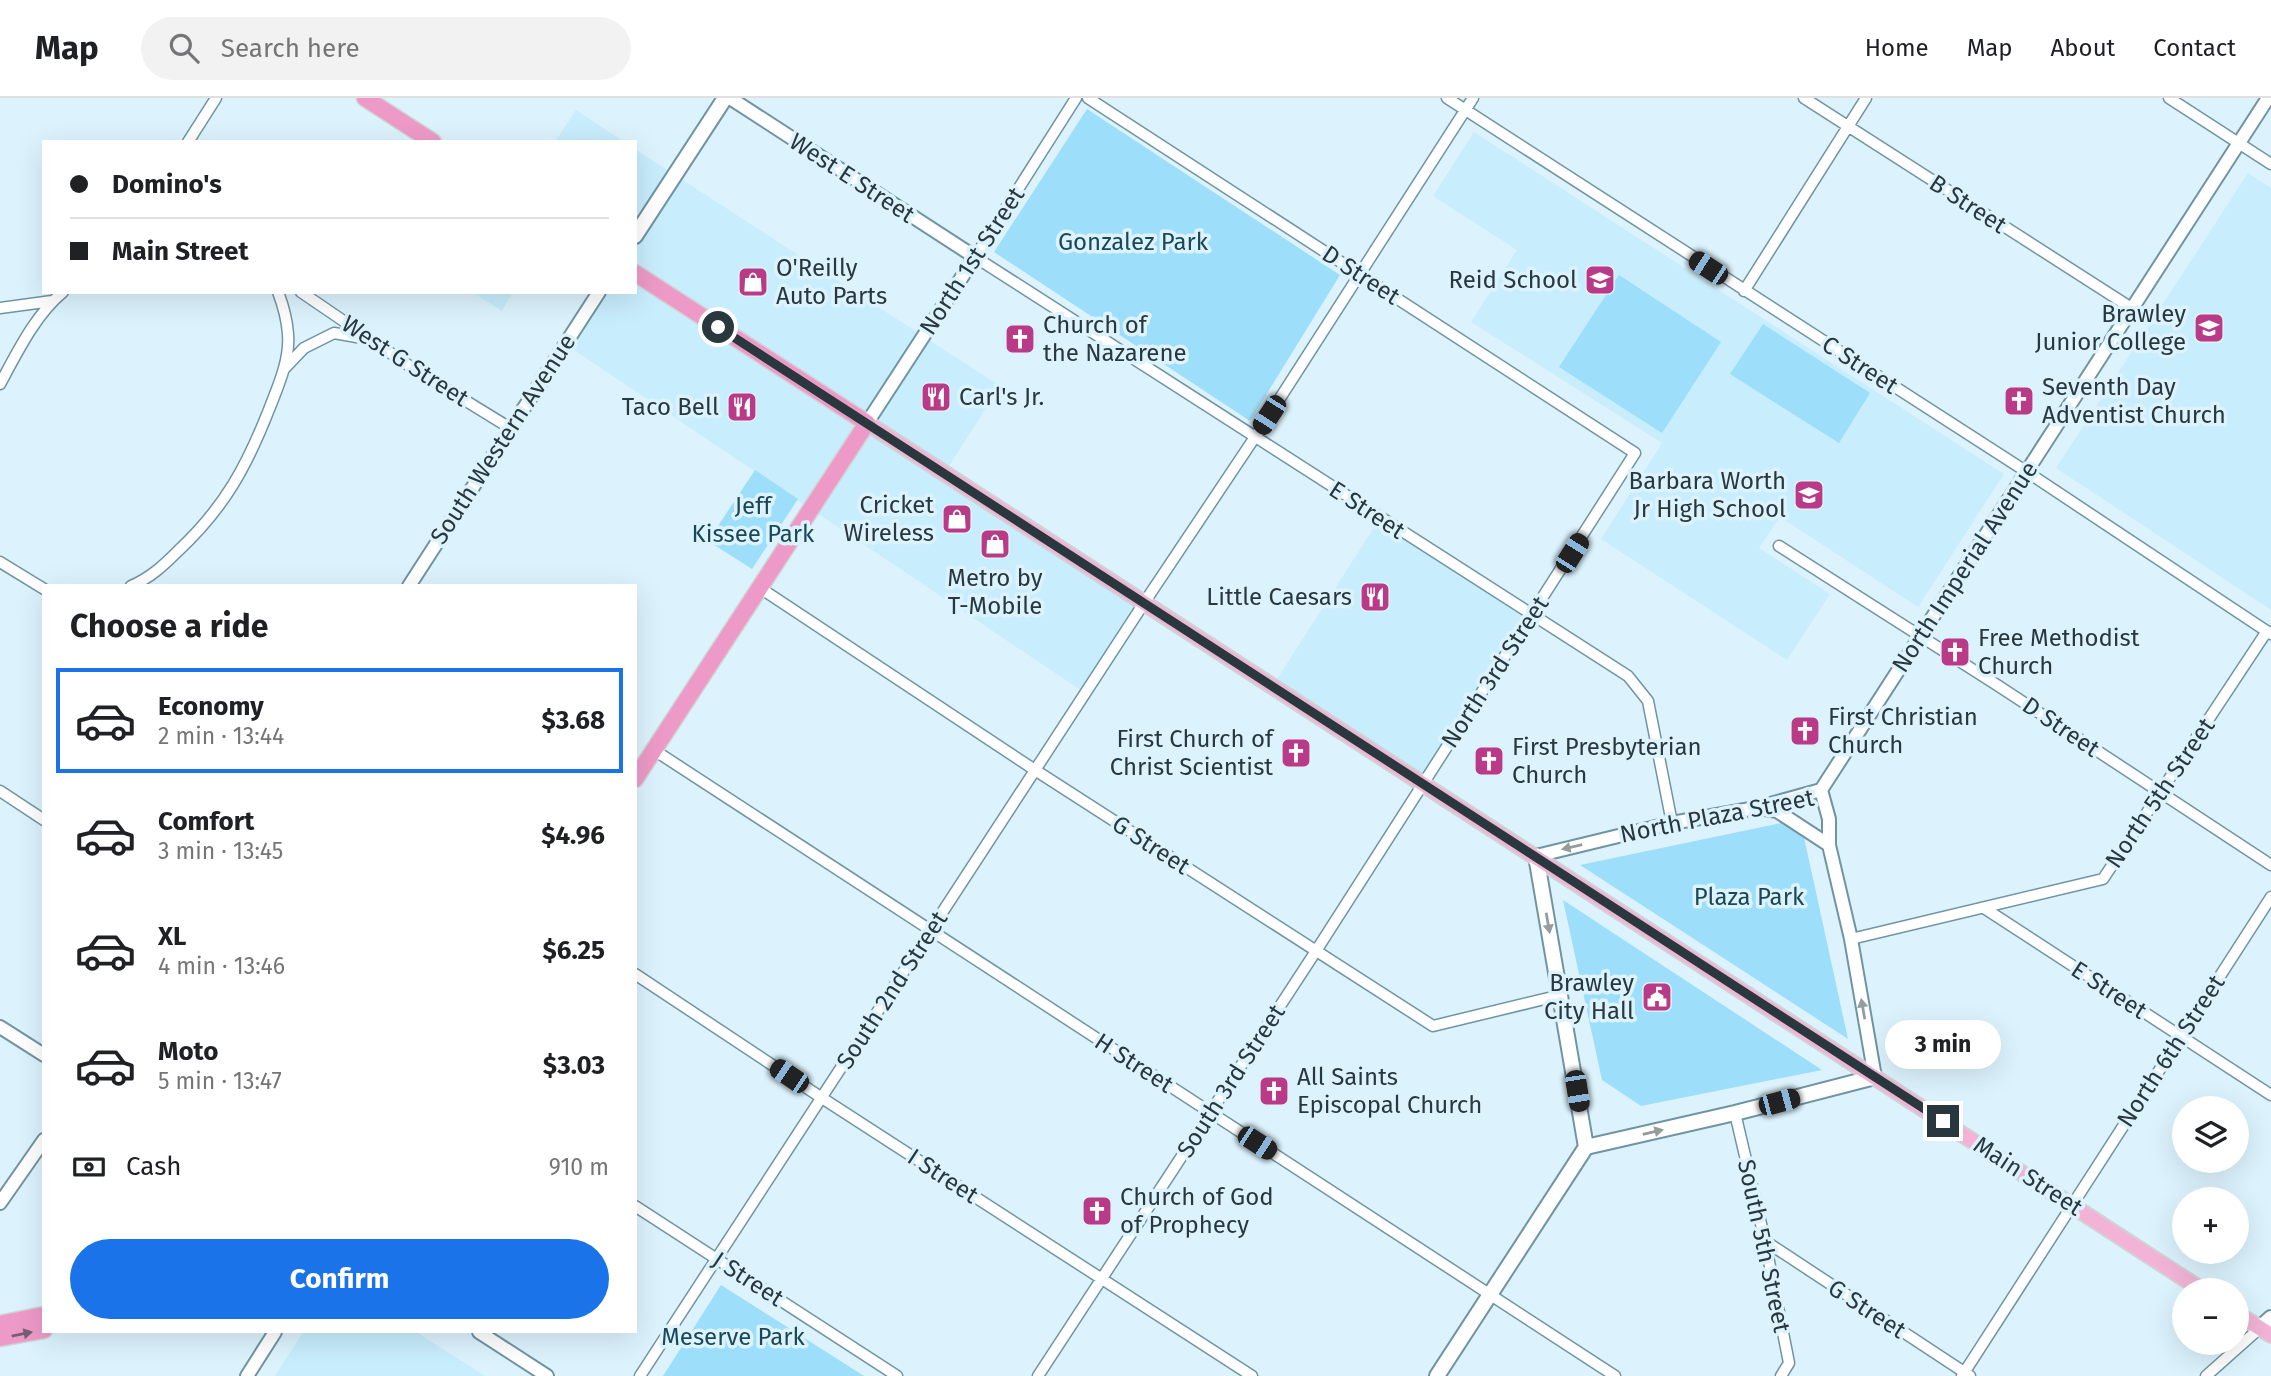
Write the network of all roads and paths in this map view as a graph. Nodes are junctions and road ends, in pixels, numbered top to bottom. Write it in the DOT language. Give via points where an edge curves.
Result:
graph roads {
  1 [pos="215,98"];
  2 [pos="365,98"];
  3 [pos="727,98"];
  4 [pos="1076,98"];
  5 [pos="1088,98"];
  6 [pos="1447,98"];
  7 [pos="1473,98"];
  8 [pos="1804,98"];
  9 [pos="1866,98"];
  10 [pos="2169,98"];
  11 [pos="2269,98"];
  12 [pos="1466,110"];
  13 [pos="1847,126"];
  14 [pos="191,139"];
  15 [pos="430,140"];
  16 [pos="2239,144"];
  17 [pos="2271,164"];
  18 [pos="637,233"];
  19 [pos="975,257"];
  20 [pos="637,274"];
  21 [pos="1359,274"];
  22 [pos="1744,290"];
  23 [pos="61,294"];
  24 [pos="279,294"];
  25 [pos="304,294"];
  26 [pos="598,294"];
  27 [pos="52,301"];
  28 [pos="0,309"];
  29 [pos="2133,309"];
  30 [pos="372,340"];
  31 [pos="284,369"];
  32 [pos="0,384"];
  33 [pos="867,423"];
  34 [pos="510,428"];
  35 [pos="1255,437"];
  36 [pos="1635,453"];
  37 [pos="2027,472"];
  38 [pos="1779,546"];
  39 [pos="0,562"];
  40 [pos="148,582"];
  41 [pos="410,584"];
  42 [pos="42,588"];
  43 [pos="760,588"];
  44 [pos="1144,603"];
  45 [pos="1532,616"];
  46 [pos="2269,632"];
  47 [pos="1920,636"];
  48 [pos="654,750"];
  49 [pos="1035,770"];
  50 [pos="637,776"];
  51 [pos="1423,784"];
  52 [pos="1821,790"];
  53 [pos="0,791"];
  54 [pos="2160,793"];
  55 [pos="1756,808"];
  56 [pos="42,819"];
  57 [pos="1672,823"];
  58 [pos="1829,845"];
  59 [pos="1536,856"];
  60 [pos="2271,865"];
  61 [pos="2271,897"];
  62 [pos="1984,908"];
  63 [pos="931,930"];
  64 [pos="1851,939"];
  65 [pos="1316,951"];
  66 [pos="637,975"];
  67 [pos="1561,995"];
  68 [pos="0,1027"];
  69 [pos="2180,1037"];
  70 [pos="42,1054"];
  71 [pos="1875,1077"];
  72 [pos="2271,1095"];
  73 [pos="822,1098"];
  74 [pos="1210,1112"];
  75 [pos="1735,1114"];
  76 [pos="42,1143"];
  77 [pos="1586,1147"];
  78 [pos="0,1203"];
  79 [pos="2071,1204"];
  80 [pos="637,1207"];
  81 [pos="1765,1241"];
  82 [pos="717,1259"];
  83 [pos="2184,1278"];
  84 [pos="1102,1279"];
  85 [pos="1490,1295"];
  86 [pos="42,1315"];
  87 [pos="2249,1319"];
  88 [pos="0,1324"];
  89 [pos="2267,1327"];
  90 [pos="42,1330"];
  91 [pos="274,1333"];
  92 [pos="481,1333"];
  93 [pos="0,1339"];
  94 [pos="1965,1375"];
  95 [pos="247,1376"];
  96 [pos="547,1376"];
  97 [pos="640,1376"];
  98 [pos="897,1376"];
  99 [pos="1038,1376"];
  100 [pos="1252,1376"];
  101 [pos="1437,1376"];
  102 [pos="1615,1376"];
  103 [pos="1781,1376"];
  104 [pos="2206,1376"];
  1 -- 14 [label="street"];
  2 -- 15 [label="highway"];
  3 -- 18 [label="main road"];
  3 -- 19 [label="street, West E Street"];
  4 -- 19 [label="street, North 1st Street"];
  5 -- 21 [label="street, D Street"];
  6 -- 12 [label="street, C Street"];
  7 -- 12 [label="street, South 2nd Street"];
  8 -- 13 [label="street, B Street"];
  9 -- 13 [label="street"];
  10 -- 16 [label="street"];
  11 -- 16 [label="street, North Imperial Avenue"];
  12 -- 21 [label="street, South 2nd Street"];
  12 -- 22 [label="street, C Street"];
  13 -- 22 [label="street"];
  13 -- 29 [label="street, B Street"];
  16 -- 17 [label="street"];
  16 -- 29 [label="street, North Imperial Avenue"];
  19 -- 33 [label="street, North 1st Street"];
  19 -- 35 [label="street, E Street"];
  20 -- 33 [label="highway"];
  21 -- 35 [label="street, South 2nd Street"];
  21 -- 36 [label="street, D Street"];
  22 -- 37 [label="street, C Street"];
  23 -- 27 [label="street"];
  24 -- 31 [label="street" via="288,335"];
  25 -- 30 [label="street, West G Street"];
  26 -- 34 [label="street, South Western Avenue"];
  27 -- 28 [label="street"];
  27 -- 32 [label="street"];
  29 -- 37 [label="street, North Imperial Avenue"];
  30 -- 31 [label="street" via="334,333 304,348"];
  30 -- 34 [label="street, West G Street"];
  31 -- 40 [label="street" via="235,484 207,523"];
  33 -- 43 [label="highway"];
  33 -- 44 [label="main road, Main Street"];
  34 -- 41 [label="street, South Western Avenue"];
  35 -- 44 [label="street, South 2nd Street"];
  35 -- 45 [label="street, E Street"];
  36 -- 45 [label="street, North 3rd Street"];
  37 -- 46 [label="street, C Street"];
  37 -- 47 [label="street, North Imperial Avenue"];
  38 -- 47 [label="street, D Street"];
  39 -- 42 [label="street"];
  43 -- 48 [label="highway"];
  43 -- 49 [label="street, G Street"];
  44 -- 49 [label="street, South 2nd Street"];
  44 -- 51 [label="main road, Main Street"];
  45 -- 51 [label="street, North 3rd Street"];
  45 -- 57 [label="street, E Street" via="1628,676 1648,701"];
  46 -- 54 [label="street, North 5th Street"];
  47 -- 52 [label="street, North Imperial Avenue"];
  47 -- 54 [label="street, D Street"];
  48 -- 50 [label="highway"];
  48 -- 63 [label="street, H Street"];
  49 -- 63 [label="street, South 2nd Street"];
  49 -- 65 [label="street, G Street"];
  51 -- 59 [label="main road, Main Street"];
  51 -- 65 [label="street, South 3rd Street"];
  52 -- 55 [label="street, North Plaza Street"];
  52 -- 58 [label="street, North Plaza Street" via="1829,819"];
  53 -- 56 [label="street"];
  54 -- 60 [label="street, D Street"];
  54 -- 62 [label="street, North 5th Street" via="2103,879"];
  55 -- 57 [label="street, North Plaza Street"];
  55 -- 58 [label="street" via="1777,811"];
  57 -- 59 [label="street, North Plaza Street, one-way"];
  58 -- 64 [label="street, North Plaza Street"];
  59 -- 67 [label="main road, one-way"];
  59 -- 71 [label="main road, Main Street"];
  61 -- 69 [label="street, North 6th Street"];
  62 -- 64 [label="street, North 5th Street"];
  62 -- 69 [label="street, E Street"];
  63 -- 73 [label="street, South 2nd Street"];
  63 -- 74 [label="street, H Street"];
  71 -- 64 [label="street, North Plaza Street, one-way"];
  65 -- 67 [label="street, G Street" via="1433,1027"];
  65 -- 74 [label="street, South 3rd Street"];
  66 -- 73 [label="street, I Street"];
  67 -- 77 [label="main road"];
  68 -- 70 [label="street"];
  69 -- 72 [label="street, E Street"];
  69 -- 79 [label="street, North 6th Street"];
  71 -- 75 [label="main road"];
  71 -- 79 [label="main road, Main Street"];
  73 -- 82 [label="street, South 2nd Street"];
  73 -- 84 [label="street, I Street"];
  74 -- 84 [label="street, South 3rd Street"];
  74 -- 85 [label="street, H Street"];
  77 -- 75 [label="main road, one-way"];
  75 -- 81 [label="street, South 5th Street"];
  76 -- 78 [label="street"];
  77 -- 85 [label="main road"];
  79 -- 83 [label="main road, Main Street"];
  79 -- 94 [label="street, North 6th Street"];
  80 -- 82 [label="street, J Street"];
  81 -- 94 [label="street, G Street"];
  81 -- 103 [label="street, South 5th Street" via="1789,1363"];
  82 -- 97 [label="street, South 2nd Street"];
  82 -- 98 [label="street, J Street"];
  84 -- 99 [label="street, South 3rd Street"];
  84 -- 100 [label="street, I Street"];
  85 -- 101 [label="main road"];
  85 -- 102 [label="street, H Street"];
  86 -- 88 [label="highway"];
  87 -- 89 [label="main road"];
  89 -- 104 [label="street"];
  93 -- 90 [label="highway, one-way"];
  91 -- 95 [label="street"];
  92 -- 96 [label="street"];
}
